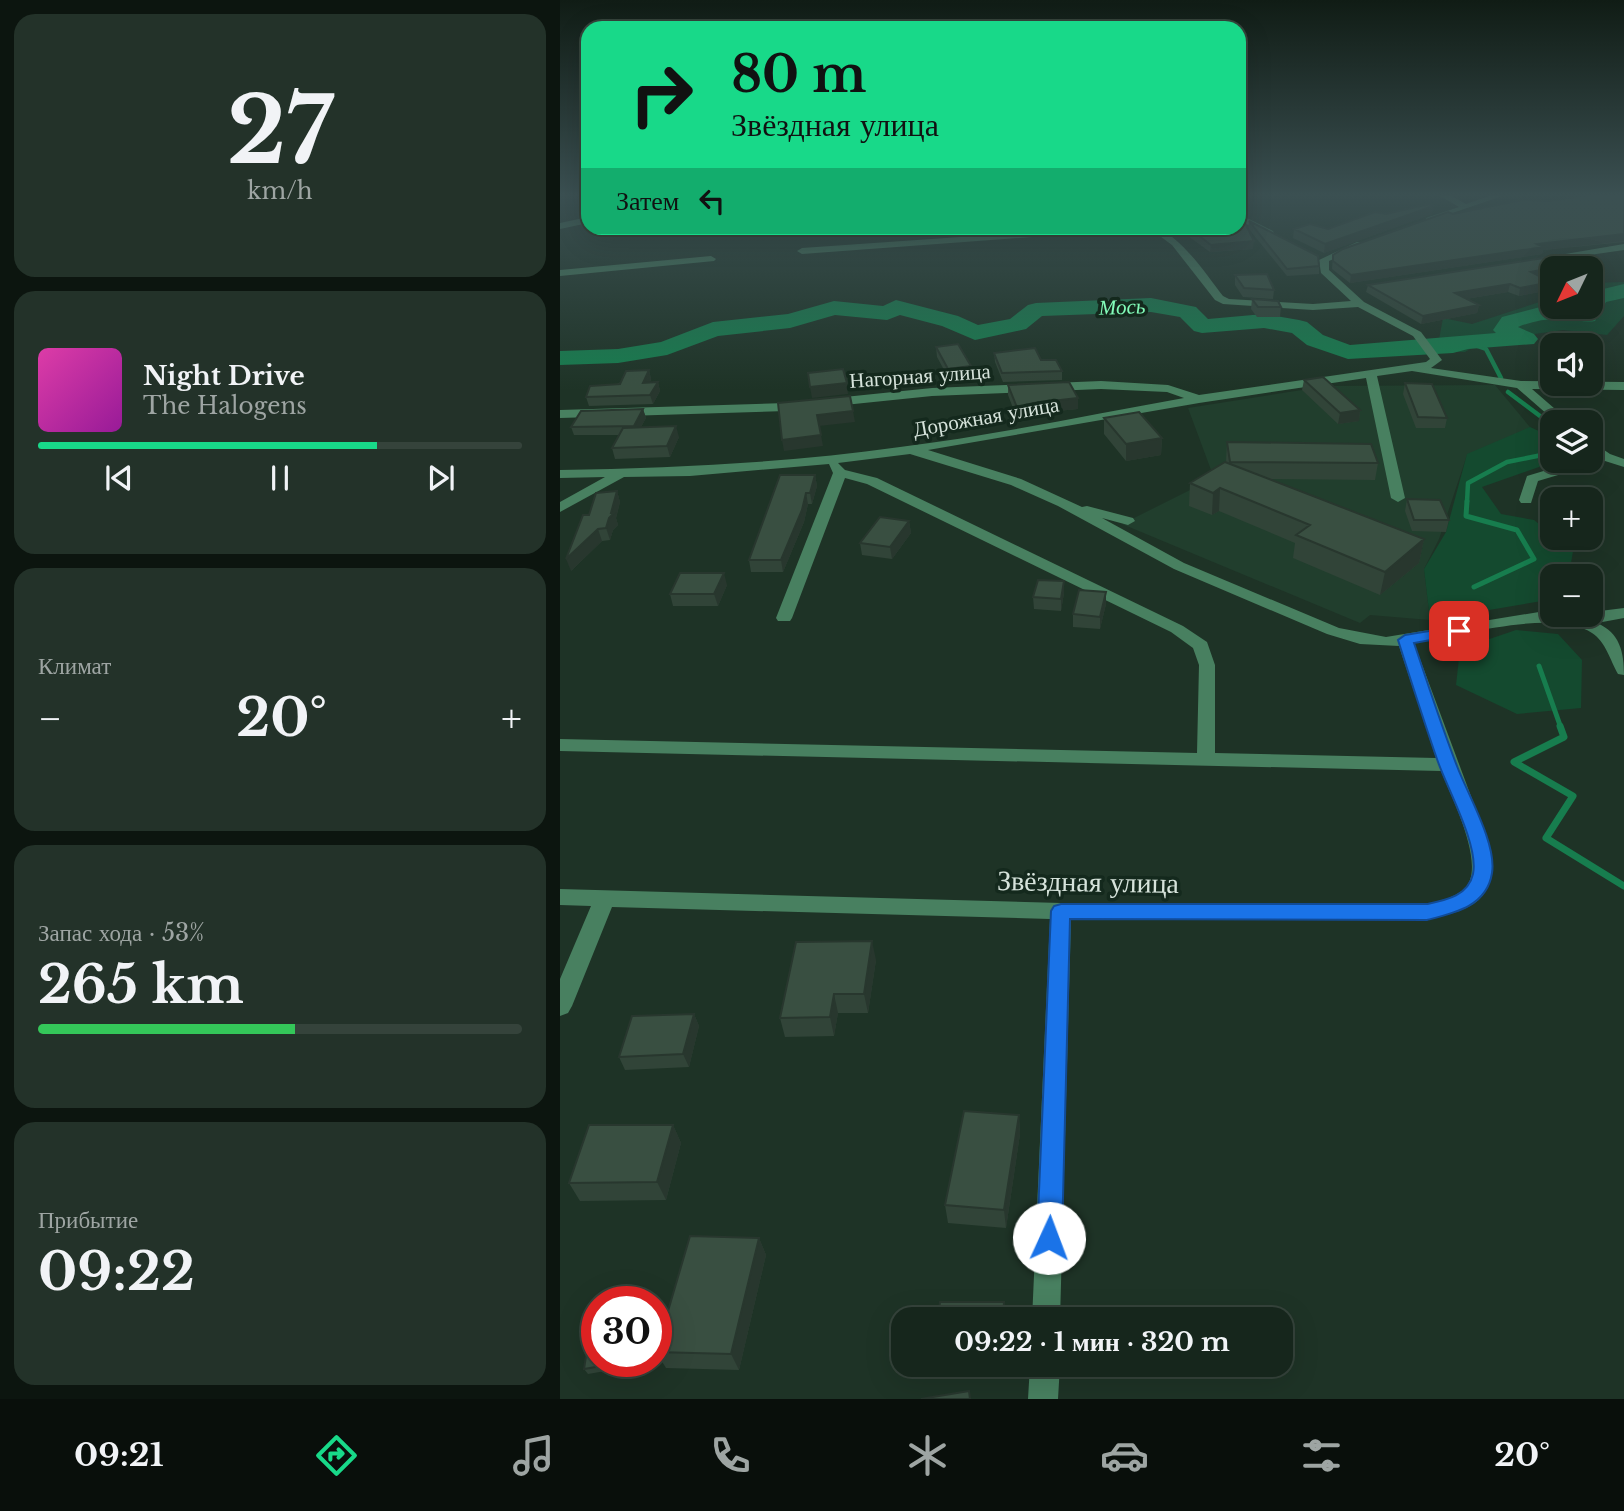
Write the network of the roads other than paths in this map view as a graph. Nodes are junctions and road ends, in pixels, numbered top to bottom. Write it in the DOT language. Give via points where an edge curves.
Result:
graph roads {
  1 [pos="1188,259"];
  2 [pos="1542,259"];
  3 [pos="711,260"];
  4 [pos="1324,260"];
  5 [pos="1530,261"];
  6 [pos="560,273"];
  7 [pos="1357,288"];
  8 [pos="1343,290"];
  9 [pos="1360,304"];
  10 [pos="1430,350"];
  11 [pos="1416,369"];
  12 [pos="1371,373"];
  13 [pos="1470,378"];
  14 [pos="1521,385"];
  15 [pos="1624,386"];
  16 [pos="1199,399"];
  17 [pos="1550,410"];
  18 [pos="560,414"];
  19 [pos="903,451"];
  20 [pos="1605,457"];
  21 [pos="1624,463"];
  22 [pos="835,467"];
  23 [pos="625,472"];
  24 [pos="560,474"];
  25 [pos="1398,498"];
  26 [pos="1526,500"];
  27 [pos="1063,503"];
  28 [pos="560,508"];
  29 [pos="1128,521"];
  30 [pos="1624,613"];
  31 [pos="1603,616"];
  32 [pos="1540,617"];
  33 [pos="784,618"];
  34 [pos="1594,627"];
  35 [pos="1405,640"];
  36 [pos="1624,670"];
  37 [pos="560,744"];
  38 [pos="1206,759"];
  39 [pos="1448,765"];
  40 [pos="560,897"];
  41 [pos="606,898"];
  42 [pos="1061,911"];
  43 [pos="560,1006"];
  44 [pos="1046,1307"];
  45 [pos="1045,1377"];
  46 [pos="1044,1399"];
  1 -- 9 [label="street" via="1227,302 1312,307"];
  2 -- 5 [label="street"];
  3 -- 6 [label="street"];
  4 -- 8 [label="street" via="1325,271"];
  7 -- 8 [label="street"];
  8 -- 9 [label="street"];
  9 -- 10 [label="street"];
  10 -- 11 [label="street" via="1429,365"];
  10 -- 13 [label="street" via="1469,371"];
  11 -- 12 [label="street, Дорожная улица"];
  11 -- 13 [label="street"];
  12 -- 16 [label="street, Дорожная улица"];
  12 -- 25 [label="street"];
  13 -- 14 [label="street"];
  14 -- 15 [label="street"];
  14 -- 17 [label="street"];
  16 -- 18 [label="street, Нагорная улица" via="1168,389 1101,385 932,392 786,407"];
  16 -- 19 [label="street, Дорожная улица"];
  19 -- 22 [label="street, Дорожная улица"];
  19 -- 27 [label="street" via="933,455"];
  20 -- 21 [label="street"];
  20 -- 26 [label="street" via="1532,479"];
  22 -- 23 [label="street, Дорожная улица"];
  22 -- 33 [label="street"];
  22 -- 38 [label="street" via="1177,629 1201,646 1207,666"];
  23 -- 24 [label="street, Дорожная улица"];
  23 -- 28 [label="street"];
  27 -- 29 [label="street"];
  27 -- 35 [label="street" via="1179,566 1333,631 1360,639"];
  30 -- 31 [label="street"];
  32 -- 35 [label="street"];
  34 -- 36 [label="street" via="1611,643"];
  35 -- 39 [label="street, Звёздная улица"];
  37 -- 38 [label="street"];
  38 -- 39 [label="street"];
  39 -- 42 [label="street, Звёздная улица" via="1481,850 1483,873 1473,895 1452,906 1427,912"];
  40 -- 41 [label="street, Звёздная улица"];
  41 -- 42 [label="street, Звёздная улица"];
  41 -- 43 [label="street"];
  42 -- 44 [label="street"];
  45 -- 46 [label="street"];
}
